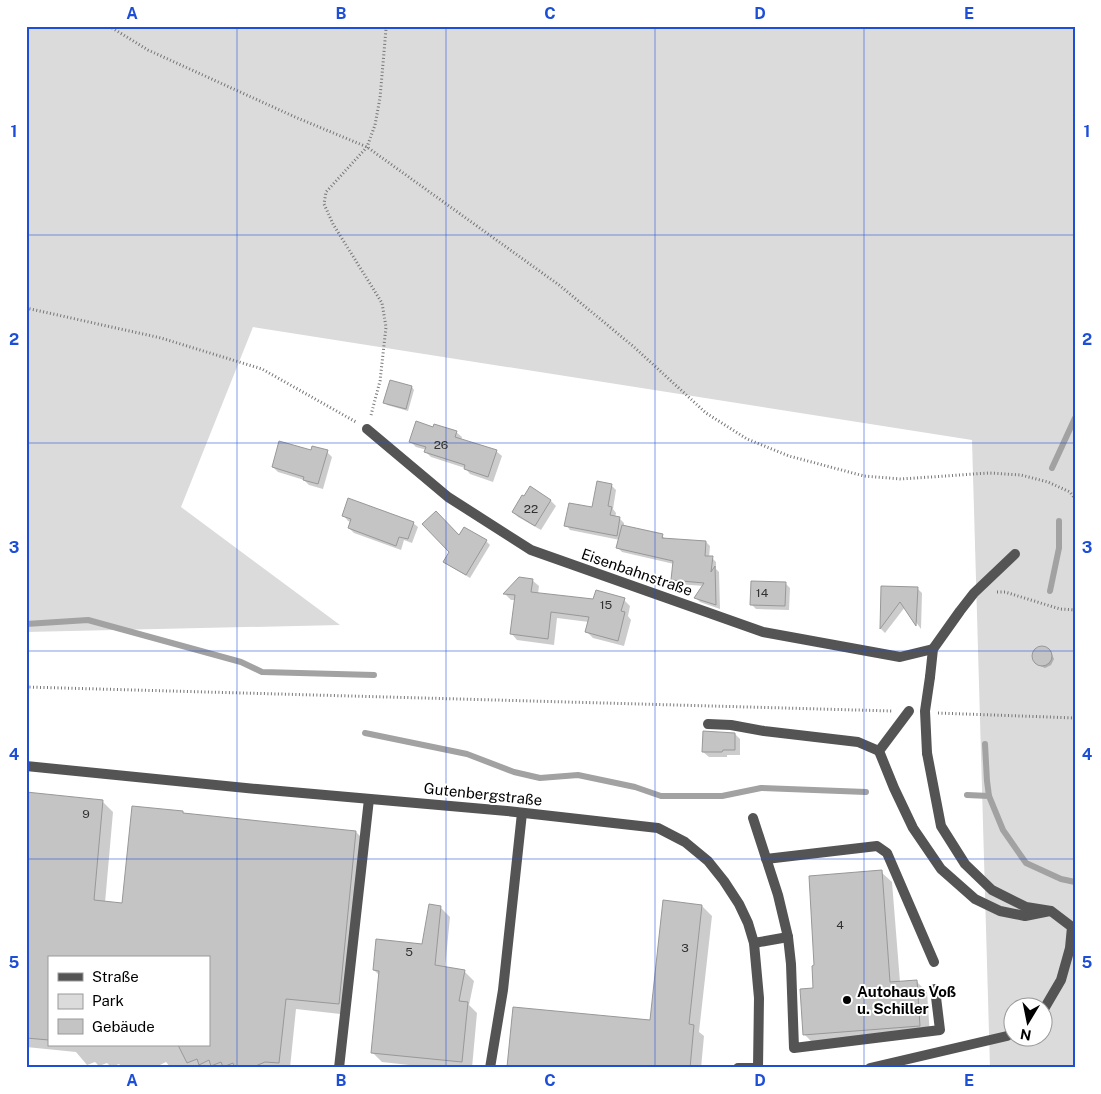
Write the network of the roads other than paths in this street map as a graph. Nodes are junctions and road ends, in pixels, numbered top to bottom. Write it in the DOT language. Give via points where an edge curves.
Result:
graph roads {
  1 [pos="367,428"];
  2 [pos="1015,554"];
  3 [pos="933,649"];
  4 [pos="909,712"];
  5 [pos="708,724"];
  6 [pos="879,751"];
  7 [pos="26,766"];
  8 [pos="369,798"];
  9 [pos="522,813"];
  10 [pos="753,818"];
  11 [pos="766,859"];
  12 [pos="1051,911"];
  13 [pos="788,937"];
  14 [pos="754,943"];
  15 [pos="934,962"];
  16 [pos="935,989"];
  17 [pos="1052,996"];
  18 [pos="1004,1037"];
  19 [pos="339,1068"];
  20 [pos="490,1068"];
  21 [pos="738,1068"];
  22 [pos="754,1068"];
  23 [pos="758,1068"];
  24 [pos="870,1068"];
  1 -- 3 [label="street, Eisenbahnstraße" via="448,497 531,550 763,632 900,657"];
  2 -- 3 [label="street" via="974,593"];
  3 -- 12 [label="street, bridge" via="925,711 927,753 941,826 965,864 992,890 1026,907"];
  4 -- 6 [label="street"];
  5 -- 6 [label="street" via="858,742"];
  6 -- 12 [label="street" via="913,828 941,869 975,898 1000,911 1026,916"];
  7 -- 8 [label="street, Gutenbergstraße"];
  8 -- 9 [label="street, Gutenbergstraße"];
  8 -- 19 [label="street"];
  9 -- 14 [label="street, Gutenbergstraße" via="658,828 686,842 724,881 742,910"];
  9 -- 20 [label="street" via="503,990"];
  10 -- 11 [label="street"];
  11 -- 13 [label="street"];
  11 -- 15 [label="street" via="877,846 887,853"];
  12 -- 17 [label="street" via="1072,927 1061,980"];
  13 -- 14 [label="street"];
  13 -- 16 [label="street" via="794,1048 940,1030"];
  14 -- 23 [label="street, Gutenbergstraße" via="759,998"];
  18 -- 24 [label="street"];
  21 -- 22 [label="street"];
}
